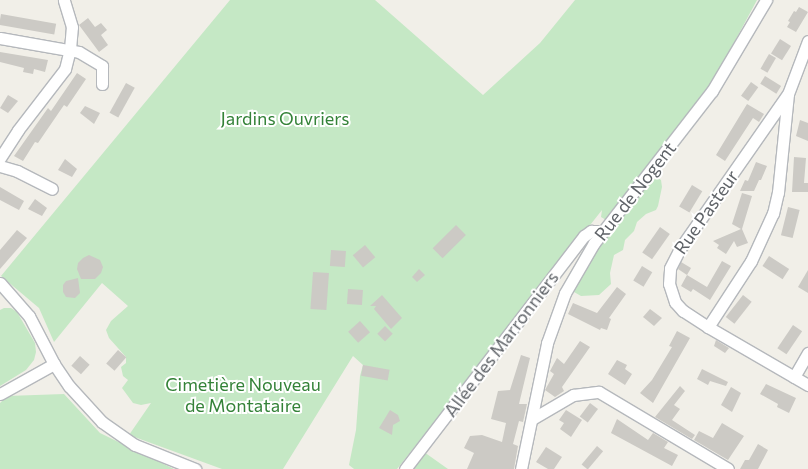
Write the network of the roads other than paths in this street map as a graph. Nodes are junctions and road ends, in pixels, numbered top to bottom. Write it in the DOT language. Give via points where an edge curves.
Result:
graph roads {
  1 [pos="64,0"];
  2 [pos="766,0"];
  3 [pos="0,38"];
  4 [pos="808,42"];
  5 [pos="70,49"];
  6 [pos="102,84"];
  7 [pos="788,94"];
  8 [pos="0,158"];
  9 [pos="0,166"];
  10 [pos="52,189"];
  11 [pos="603,231"];
  12 [pos="0,283"];
  13 [pos="708,326"];
  14 [pos="808,353"];
  15 [pos="54,364"];
  16 [pos="794,377"];
  17 [pos="808,385"];
  18 [pos="0,394"];
  19 [pos="532,420"];
  20 [pos="195,469"];
  21 [pos="405,469"];
  22 [pos="521,469"];
  23 [pos="728,469"];
  1 -- 5 [label="street" via="72,27"];
  2 -- 11 [label="street, Rue de Nogent" via="712,91"];
  3 -- 5 [label="street"];
  4 -- 7 [label="street"];
  5 -- 6 [label="street" via="100,64"];
  5 -- 8 [label="street" via="59,80"];
  7 -- 13 [label="street" via="773,213 751,261"];
  7 -- 13 [label="street, Rue Pasteur" via="679,250 670,268 669,284 675,302"];
  9 -- 10 [label="street"];
  11 -- 19 [label="street, Rue de Nogent" via="588,250 558,308 547,343"];
  11 -- 21 [label="street, Allée des Marronniers" via="591,231 584,236"];
  12 -- 15 [label="street" via="29,316"];
  13 -- 16 [label="street, Rue Pasteur"];
  14 -- 16 [label="street"];
  15 -- 18 [label="street"];
  15 -- 20 [label="street" via="80,399 113,431 142,448"];
  16 -- 17 [label="street, Rue Pasteur"];
  19 -- 22 [label="street, Rue de Nogent"];
  19 -- 23 [label="street" via="573,395 599,392"];
}
